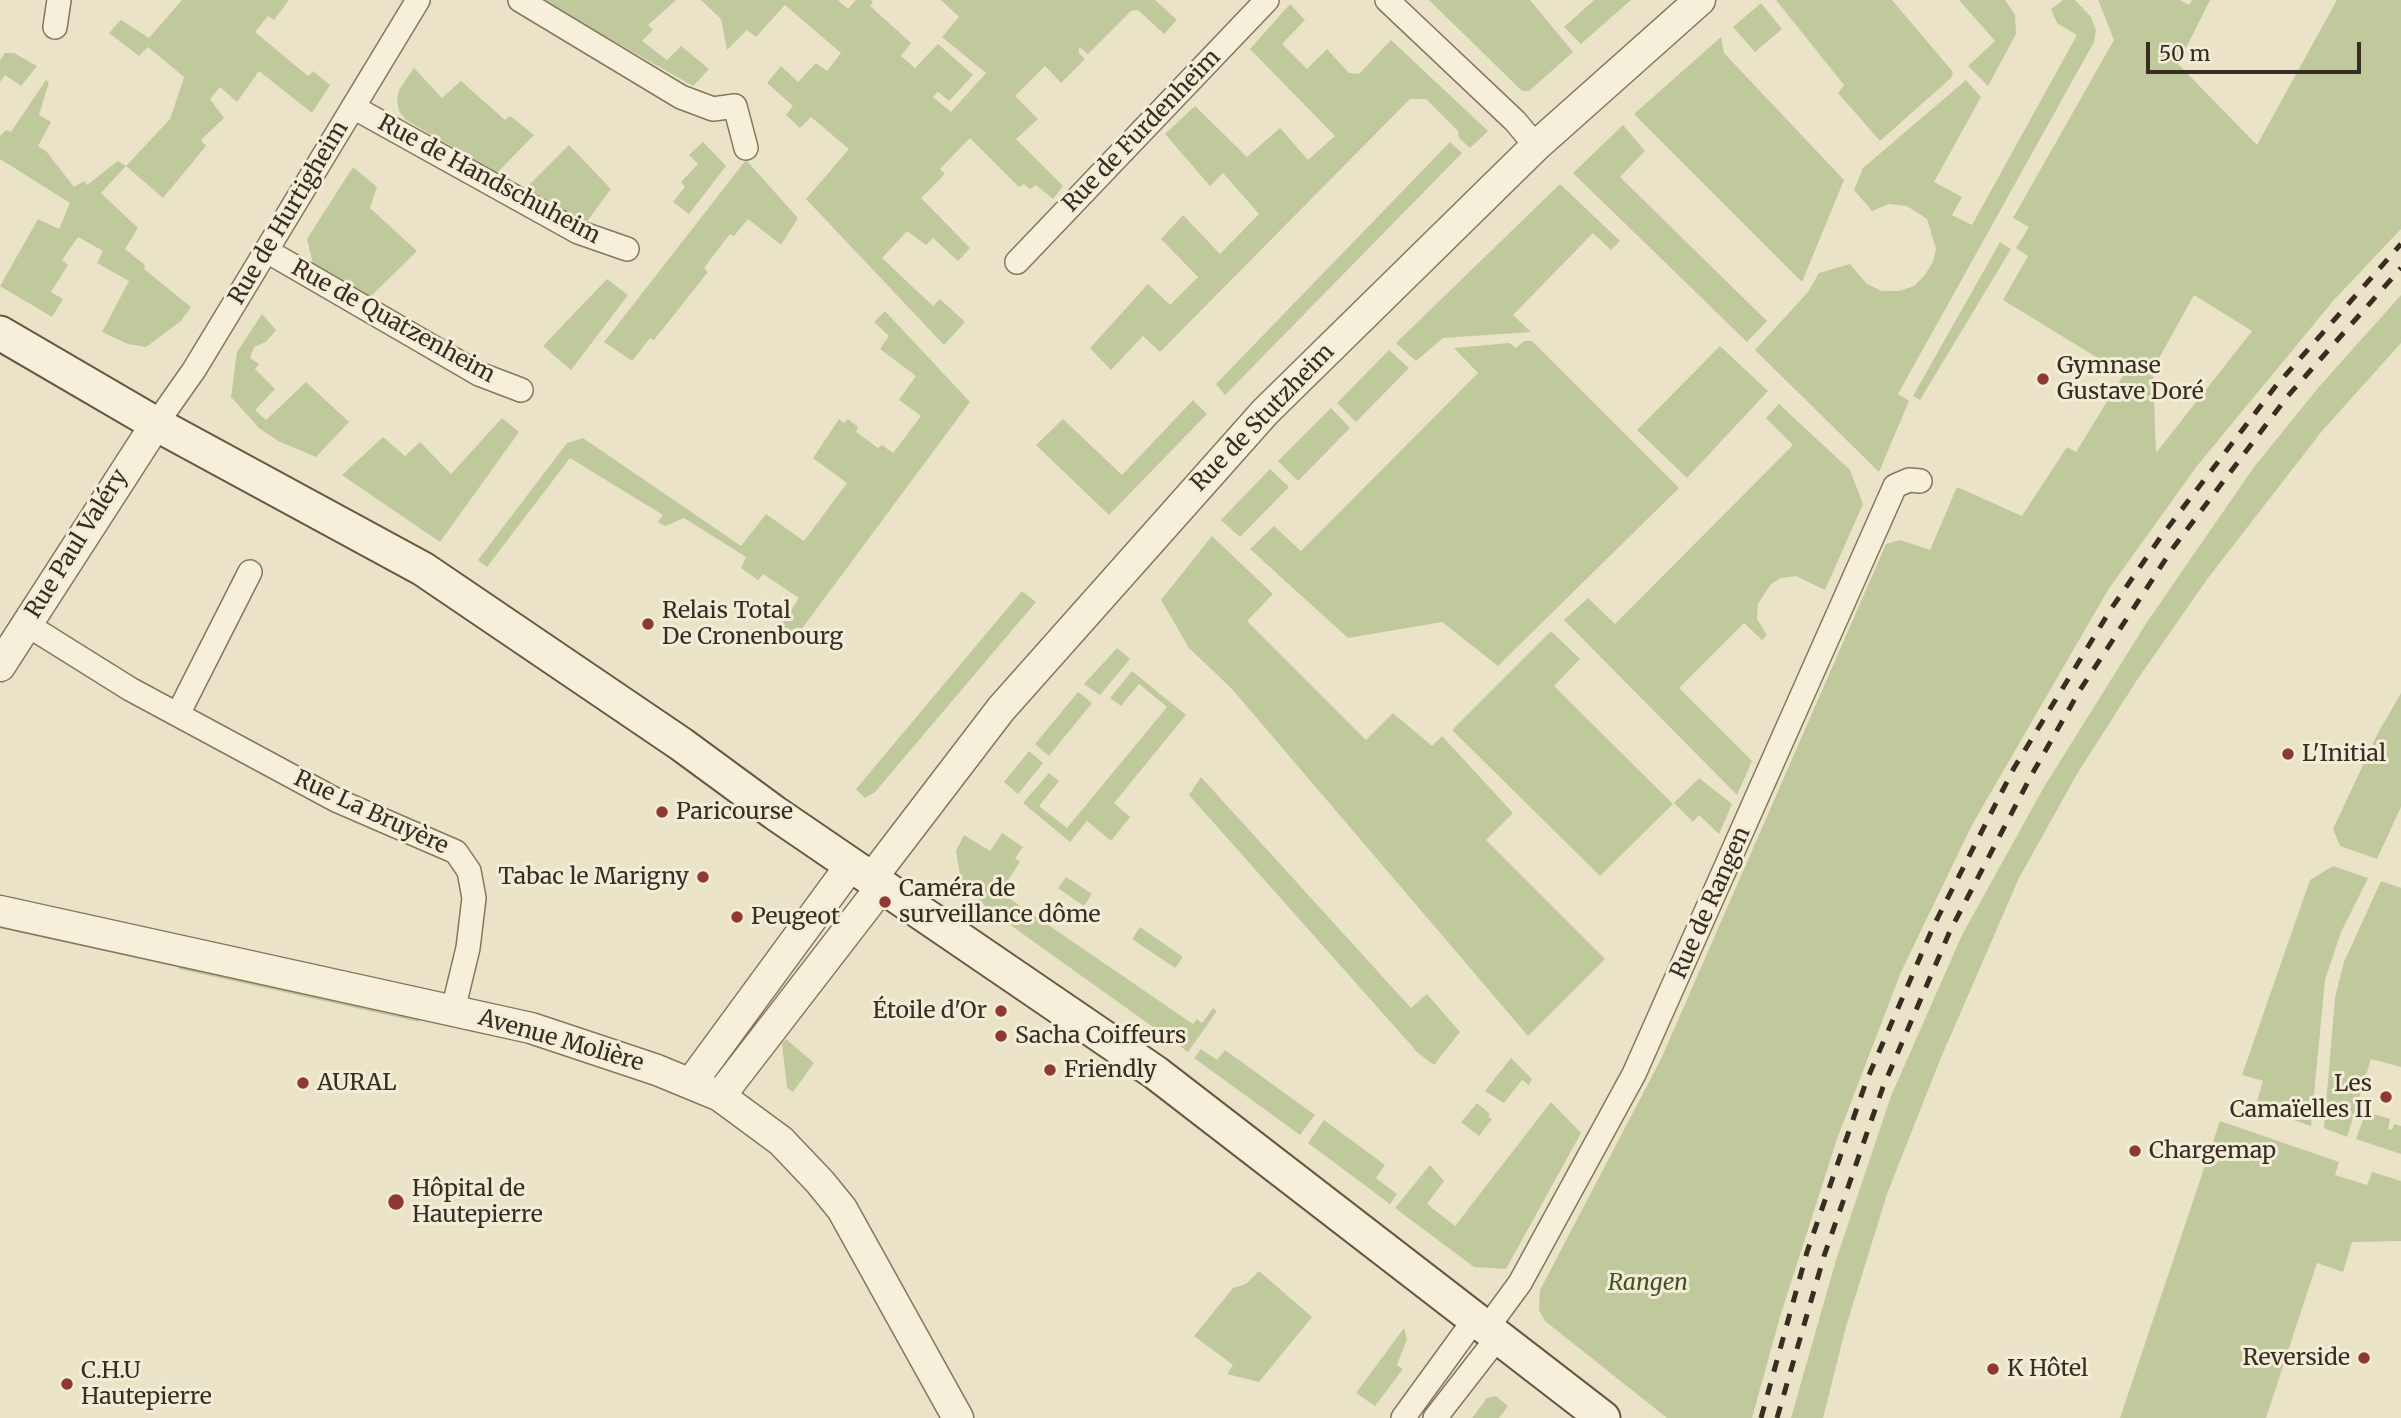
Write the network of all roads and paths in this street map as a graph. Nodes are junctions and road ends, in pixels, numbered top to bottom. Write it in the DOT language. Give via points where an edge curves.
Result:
graph roads {
  1 [pos="59,0"];
  2 [pos="418,0"];
  3 [pos="520,0"];
  4 [pos="1267,0"];
  5 [pos="1387,0"];
  6 [pos="1700,0"];
  7 [pos="55,27"];
  8 [pos="353,107"];
  9 [pos="1536,146"];
  10 [pos="746,148"];
  11 [pos="627,249"];
  12 [pos="267,251"];
  13 [pos="1017,262"];
  14 [pos="0,333"];
  15 [pos="521,390"];
  16 [pos="156,424"];
  17 [pos="1920,481"];
  18 [pos="250,572"];
  19 [pos="26,625"];
  20 [pos="0,666"];
  21 [pos="178,714"];
  22 [pos="868,877"];
  23 [pos="0,911"];
  24 [pos="453,1010"];
  25 [pos="691,1083"];
  26 [pos="720,1096"];
  27 [pos="1487,1328"];
  28 [pos="958,1418"];
  29 [pos="1402,1418"];
  30 [pos="1435,1418"];
  31 [pos="1603,1418"];
  1 -- 7 [label="street"];
  2 -- 8 [label="street, Rue de Hurtigheim"];
  3 -- 10 [label="street" via="681,97 713,109 735,106"];
  4 -- 13 [label="street, Rue de Furdenheim"];
  5 -- 9 [label="street"];
  6 -- 9 [label="street, Rue de Stutzheim"];
  8 -- 11 [label="street, Rue de Handschuheim" via="578,232"];
  8 -- 12 [label="street, Rue de Hurtigheim"];
  9 -- 22 [label="street, Rue de Stutzheim" via="1265,412 1185,498 993,718"];
  12 -- 15 [label="street, Rue de Quatzenheim" via="480,374"];
  12 -- 16 [label="street, Rue de Hurtigheim"];
  14 -- 16 [label="main road"];
  16 -- 19 [label="street, Rue Paul Valéry"];
  16 -- 22 [label="main road" via="423,569"];
  17 -- 27 [label="street, Rue de Rangen" via="1895,486 1634,1074 1520,1283"];
  18 -- 21 [label="street"];
  19 -- 20 [label="street, Rue Paul Valéry"];
  19 -- 21 [label="street, Rue La Bruyère"];
  21 -- 24 [label="street, Rue La Bruyère" via="336,800 445,845 463,859 474,898"];
  22 -- 25 [label="street, Rue de Stutzheim"];
  22 -- 26 [label="street, Rue de Stutzheim" via="854,918"];
  22 -- 27 [label="main road" via="1164,1079"];
  23 -- 24 [label="street, Avenue Molière"];
  24 -- 25 [label="street, Avenue Molière" via="578,1042"];
  25 -- 26 [label="street, Avenue Molière"];
  26 -- 28 [label="street, Avenue Molière" via="781,1142 842,1209"];
  27 -- 29 [label="street"];
  27 -- 30 [label="street"];
  27 -- 31 [label="main road"];
}
